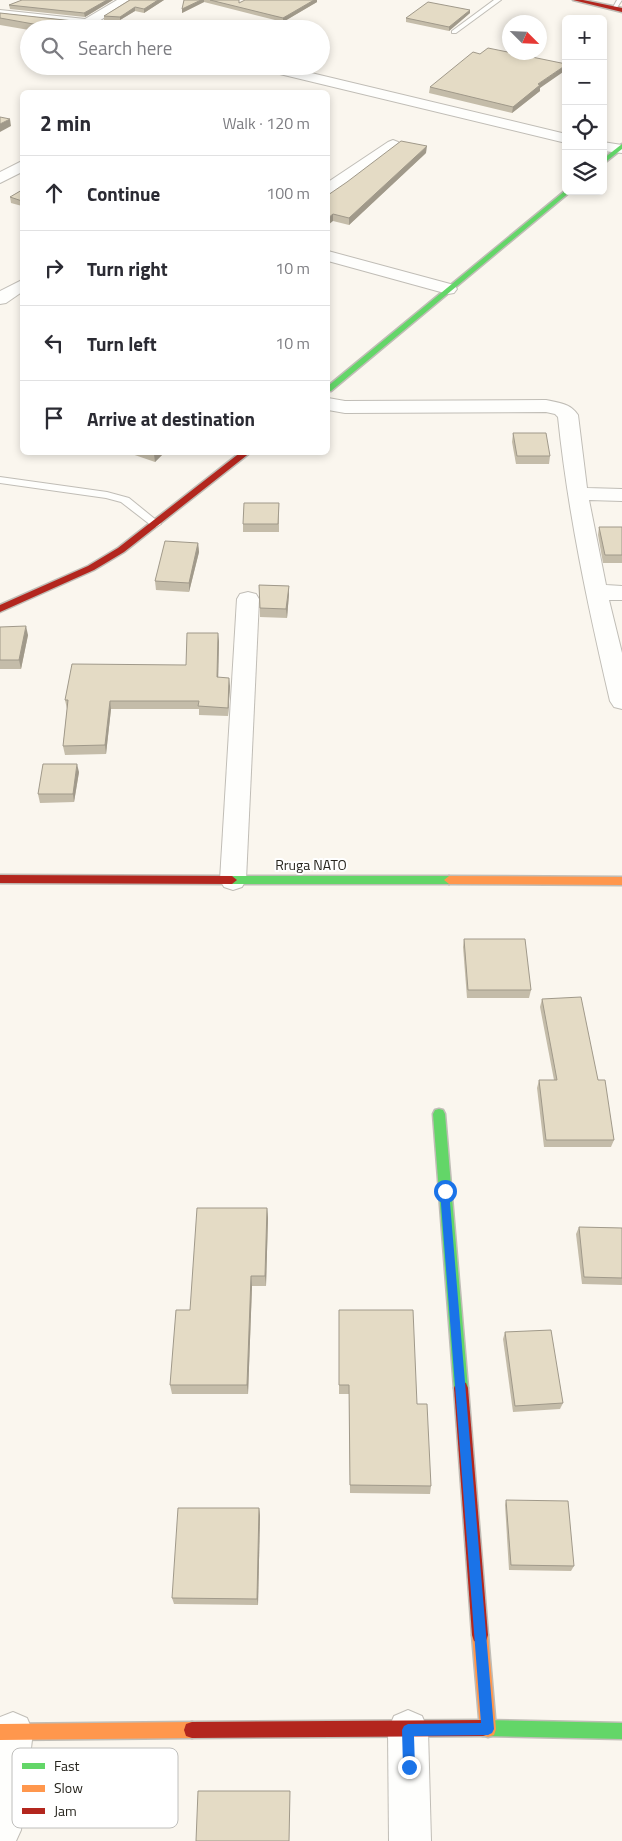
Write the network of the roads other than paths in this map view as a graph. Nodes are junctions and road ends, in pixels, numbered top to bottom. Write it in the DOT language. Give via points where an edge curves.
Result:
graph roads {
  1 [pos="126,0"];
  2 [pos="498,0"];
  3 [pos="581,0"];
  4 [pos="619,6"];
  5 [pos="0,14"];
  6 [pos="65,20"];
  7 [pos="91,20"];
  8 [pos="454,32"];
  9 [pos="301,75"];
  10 [pos="562,138"];
  11 [pos="394,145"];
  12 [pos="607,146"];
  13 [pos="621,148"];
  14 [pos="607,159"];
  15 [pos="18,163"];
  16 [pos="0,178"];
  17 [pos="330,188"];
  18 [pos="563,195"];
  19 [pos="330,257"];
  20 [pos="20,286"];
  21 [pos="448,289"];
  22 [pos="0,299"];
  23 [pos="330,387"];
  24 [pos="330,404"];
  25 [pos="243,455"];
  26 [pos="0,480"];
  27 [pos="577,494"];
  28 [pos="622,494"];
  29 [pos="156,524"];
  30 [pos="595,592"];
  31 [pos="622,593"];
  32 [pos="248,599"];
  33 [pos="0,609"];
  34 [pos="622,701"];
  35 [pos="0,880"];
  36 [pos="232,880"];
  37 [pos="622,881"];
  38 [pos="439,1114"];
  39 [pos="488,1729"];
  40 [pos="408,1730"];
  41 [pos="622,1731"];
  42 [pos="6,1732"];
  43 [pos="0,1830"];
  44 [pos="410,1841"];
  1 -- 7 [label="street"];
  2 -- 8 [label="lane"];
  3 -- 4 [label="street"];
  5 -- 6 [label="street"];
  9 -- 10 [label="street"];
  11 -- 17 [label="street"];
  12 -- 13 [label="street"];
  13 -- 14 [label="street"];
  15 -- 16 [label="street"];
  18 -- 21 [label="street"];
  19 -- 21 [label="street"];
  20 -- 22 [label="street"];
  21 -- 23 [label="street"];
  24 -- 27 [label="street" via="345,407 546,406 561,409 568,414"];
  25 -- 29 [label="street"];
  26 -- 29 [label="lane" via="124,500"];
  27 -- 28 [label="street"];
  27 -- 30 [label="street"];
  29 -- 33 [label="street" via="91,568"];
  30 -- 31 [label="street"];
  30 -- 34 [label="street"];
  32 -- 36 [label="street"];
  35 -- 36 [label="street, Rruga NATO"];
  36 -- 37 [label="street, Rruga NATO"];
  38 -- 39 [label="street"];
  39 -- 40 [label="street"];
  39 -- 41 [label="street"];
  40 -- 42 [label="street"];
  40 -- 44 [label="street"];
  42 -- 43 [label="street"];
}
